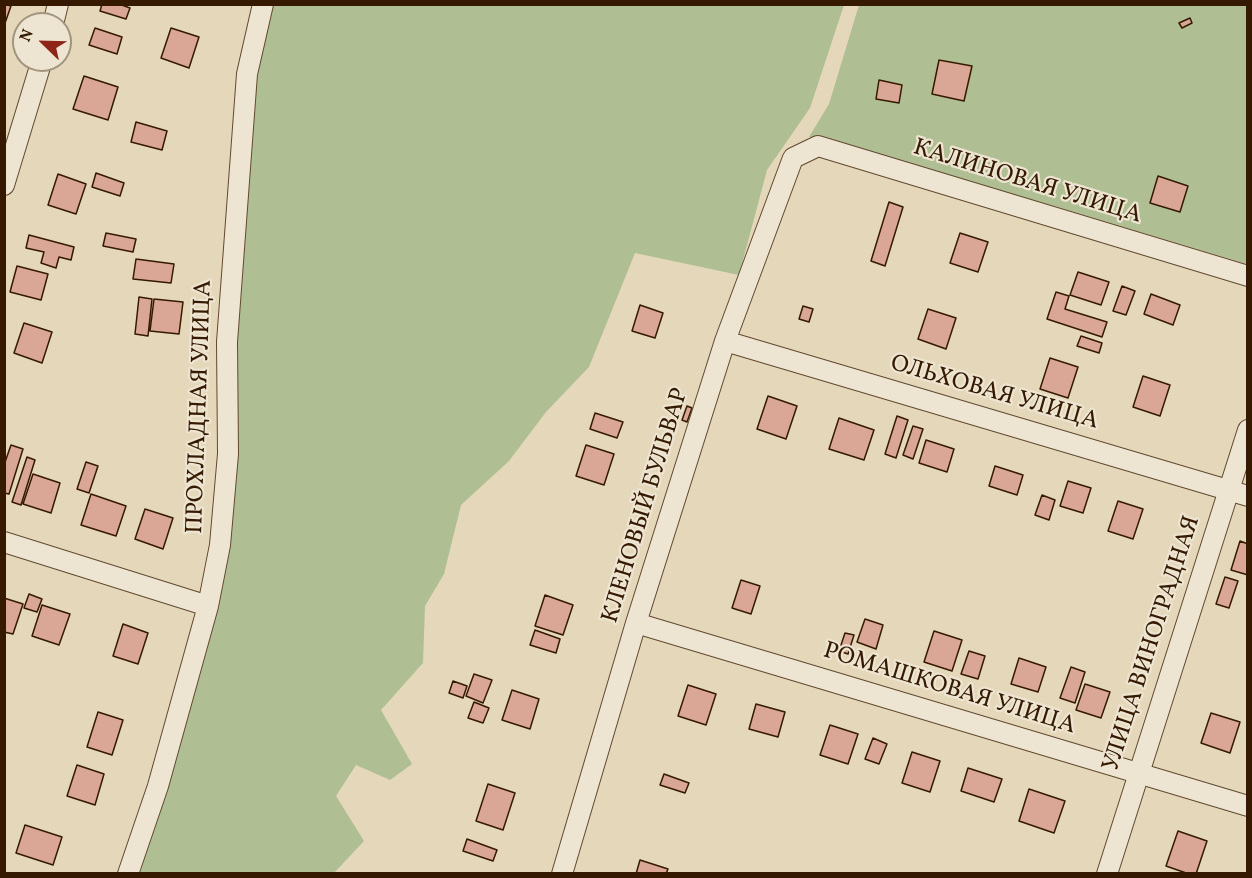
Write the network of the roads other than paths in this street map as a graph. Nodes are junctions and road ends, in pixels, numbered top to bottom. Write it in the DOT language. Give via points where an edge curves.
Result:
graph roads {
  1 [pos="263,4"];
  2 [pos="38,72"];
  3 [pos="793,158"];
  4 [pos="4,185"];
  5 [pos="1248,276"];
  6 [pos="725,341"];
  7 [pos="1248,430"];
  8 [pos="1228,490"];
  9 [pos="1248,496"];
  10 [pos="4,542"];
  11 [pos="208,606"];
  12 [pos="636,623"];
  13 [pos="1138,774"];
  14 [pos="1248,806"];
  15 [pos="128,873"];
  16 [pos="562,873"];
  17 [pos="1107,873"];
  1 -- 11 [label="street, ПРОХЛАДНАЯ УЛИЦА" via="247,74 227,342 228,454 220,546"];
  2 -- 4 [label="street"];
  3 -- 5 [label="street, КАЛИНОВАЯ УЛИЦА" via="818,146"];
  3 -- 6 [label="street, КЛЕНОВЫЙ БУЛЬВАР"];
  6 -- 8 [label="street, ОЛЬХОВАЯ УЛИЦА"];
  6 -- 12 [label="street, КЛЕНОВЫЙ БУЛЬВАР"];
  7 -- 8 [label="street, УЛИЦА ВИНОГРАДНАЯ"];
  8 -- 9 [label="street, ОЛЬХОВАЯ УЛИЦА"];
  8 -- 13 [label="street, УЛИЦА ВИНОГРАДНАЯ"];
  10 -- 11 [label="street"];
  11 -- 15 [label="street, ПРОХЛАДНАЯ УЛИЦА" via="158,786"];
  12 -- 13 [label="street, РОМАШКОВАЯ УЛИЦА"];
  12 -- 16 [label="street, КЛЕНОВЫЙ БУЛЬВАР"];
  13 -- 14 [label="street, РОМАШКОВАЯ УЛИЦА"];
  13 -- 17 [label="street, УЛИЦА ВИНОГРАДНАЯ"];
}
